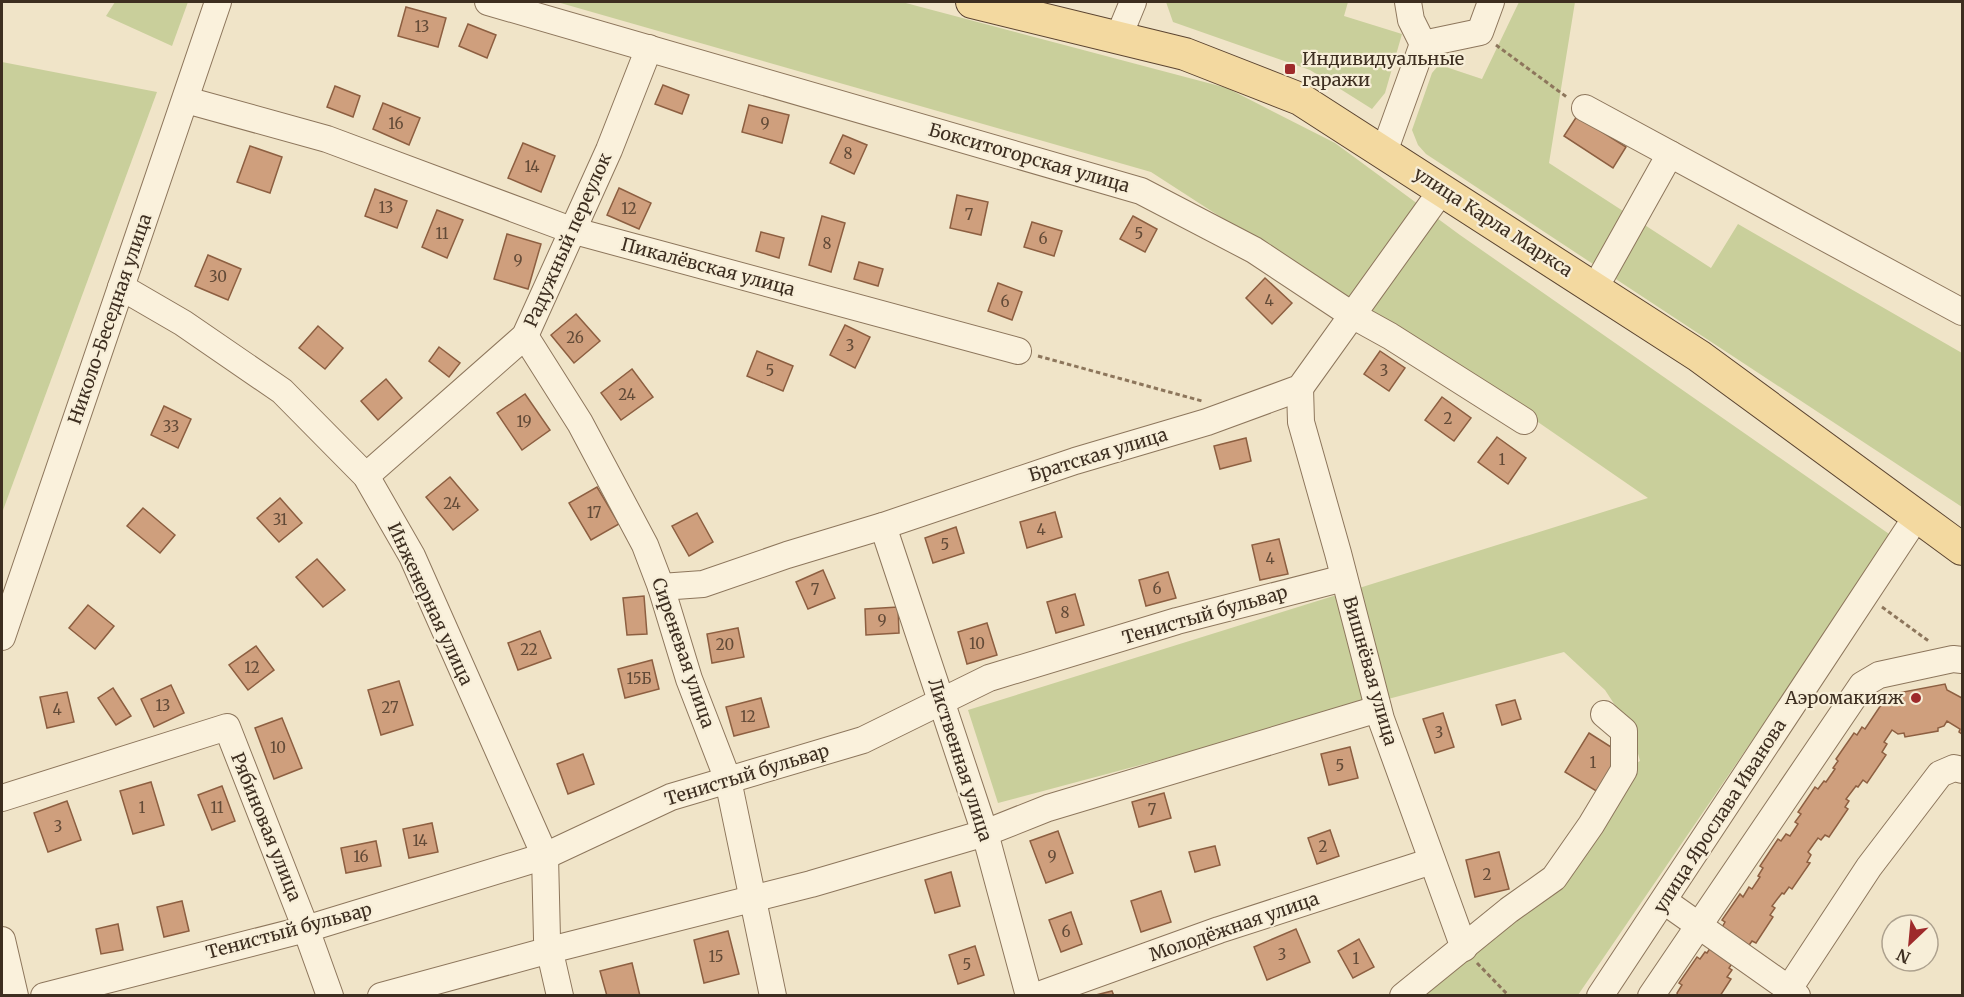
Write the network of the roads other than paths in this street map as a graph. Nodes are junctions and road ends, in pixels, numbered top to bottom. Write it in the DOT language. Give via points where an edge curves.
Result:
graph roads {
  1 [pos="218,2"];
  2 [pos="488,2"];
  3 [pos="972,2"];
  4 [pos="1133,2"];
  5 [pos="1408,2"];
  6 [pos="1491,2"];
  7 [pos="1119,36"];
  8 [pos="1422,44"];
  9 [pos="649,48"];
  10 [pos="186,100"];
  11 [pos="1585,108"];
  12 [pos="1384,152"];
  13 [pos="1670,154"];
  14 [pos="1442,190"];
  15 [pos="571,230"];
  16 [pos="121,287"];
  17 [pos="1595,288"];
  18 [pos="1962,312"];
  19 [pos="1352,315"];
  20 [pos="525,336"];
  21 [pos="1018,351"];
  22 [pos="1300,388"];
  23 [pos="1524,421"];
  24 [pos="366,476"];
  25 [pos="1917,516"];
  26 [pos="883,526"];
  27 [pos="1962,549"];
  28 [pos="1344,578"];
  29 [pos="662,587"];
  30 [pos="2,637"];
  31 [pos="1958,660"];
  32 [pos="941,702"];
  33 [pos="1378,709"];
  34 [pos="1604,714"];
  35 [pos="1962,770"];
  36 [pos="728,780"];
  37 [pos="2,798"];
  38 [pos="986,833"];
  39 [pos="545,856"];
  40 [pos="1432,861"];
  41 [pos="752,899"];
  42 [pos="1664,901"];
  43 [pos="1699,926"];
  44 [pos="306,929"];
  45 [pos="2,940"];
  46 [pos="1464,948"];
  47 [pos="550,950"];
  48 [pos="1795,994"];
  49 [pos="15,996"];
  50 [pos="44,996"];
  51 [pos="330,996"];
  52 [pos="381,996"];
  53 [pos="560,996"];
  54 [pos="773,996"];
  55 [pos="1029,996"];
  56 [pos="1036,996"];
  57 [pos="1403,996"];
  58 [pos="1600,996"];
  59 [pos="1651,996"];
  1 -- 10 [label="street, Николо-Беседная улица"];
  2 -- 9 [label="street, Бокситогорская улица"];
  3 -- 7 [label="main road, улица Карла Маркса"];
  4 -- 7 [label="street"];
  5 -- 8 [label="street"];
  6 -- 8 [label="street" via="1480,32"];
  7 -- 12 [label="main road, улица Карла Маркса" via="1185,54 1300,99"];
  8 -- 12 [label="street"];
  9 -- 15 [label="street, Радужный переулок" via="609,150"];
  9 -- 19 [label="street, Бокситогорская улица" via="1141,191 1254,250"];
  10 -- 15 [label="street, Пикалёвская улица" via="327,139"];
  10 -- 16 [label="street, Николо-Беседная улица"];
  11 -- 13 [label="street"];
  12 -- 14 [label="main road, улица Карла Маркса"];
  13 -- 17 [label="street"];
  13 -- 18 [label="street"];
  14 -- 17 [label="main road, улица Карла Маркса"];
  14 -- 19 [label="street"];
  15 -- 20 [label="street, Радужный переулок"];
  15 -- 21 [label="street, Пикалёвская улица"];
  16 -- 24 [label="street, Инженерная улица" via="183,323 282,391"];
  16 -- 30 [label="street, Николо-Беседная улица"];
  17 -- 25 [label="main road, улица Карла Маркса" via="1699,356"];
  19 -- 22 [label="street"];
  19 -- 23 [label="street, Бокситогорская улица"];
  20 -- 24 [label="street, Радужный переулок"];
  20 -- 29 [label="street, Сиреневая улица" via="580,423 645,545"];
  22 -- 26 [label="street, Братская улица" via="1207,422 1075,461"];
  22 -- 28 [label="street, Вишнёвая улица" via="1300,422"];
  24 -- 39 [label="street, Инженерная улица" via="412,556"];
  25 -- 27 [label="main road, улица Карла Маркса"];
  25 -- 42 [label="street, улица Ярослава Иванова"];
  26 -- 29 [label="street, Братская улица" via="704,584"];
  26 -- 32 [label="street, Лиственная улица"];
  28 -- 32 [label="street, Тенистый бульвар" via="1177,621 989,678"];
  28 -- 33 [label="street, Вишнёвая улица"];
  29 -- 36 [label="street, Сиреневая улица" via="689,680"];
  31 -- 43 [label="street" via="1879,675 1862,685"];
  32 -- 36 [label="street, Тенистый бульвар" via="863,740"];
  32 -- 38 [label="street, Лиственная улица"];
  33 -- 38 [label="street" via="1048,808"];
  33 -- 40 [label="street, Вишнёвая улица"];
  34 -- 46 [label="street" via="1624,731 1624,770 1554,878"];
  35 -- 48 [label="street" via="1954,768 1940,774 1869,867 1792,984"];
  36 -- 39 [label="street, Тенистый бульвар" via="671,796"];
  36 -- 41 [label="street, Сиреневая улица"];
  37 -- 44 [label="street, Рябиновая улица" via="227,727"];
  38 -- 41 [label="street"];
  38 -- 55 [label="street, Лиственная улица"];
  39 -- 44 [label="street, Тенистый бульвар"];
  39 -- 47 [label="street, Инженерная улица"];
  40 -- 46 [label="street, Вишнёвая улица"];
  40 -- 56 [label="street, Молодёжная улица" via="1219,930"];
  41 -- 47 [label="street"];
  41 -- 54 [label="street, Сиреневая улица"];
  42 -- 43 [label="street"];
  42 -- 58 [label="street, улица Ярослава Иванова"];
  43 -- 48 [label="street"];
  43 -- 59 [label="street"];
  44 -- 50 [label="street, Тенистый бульвар"];
  44 -- 51 [label="street, Рябиновая улица"];
  45 -- 49 [label="street"];
  46 -- 57 [label="street"];
  47 -- 52 [label="street"];
  47 -- 53 [label="street, Инженерная улица"];
}
